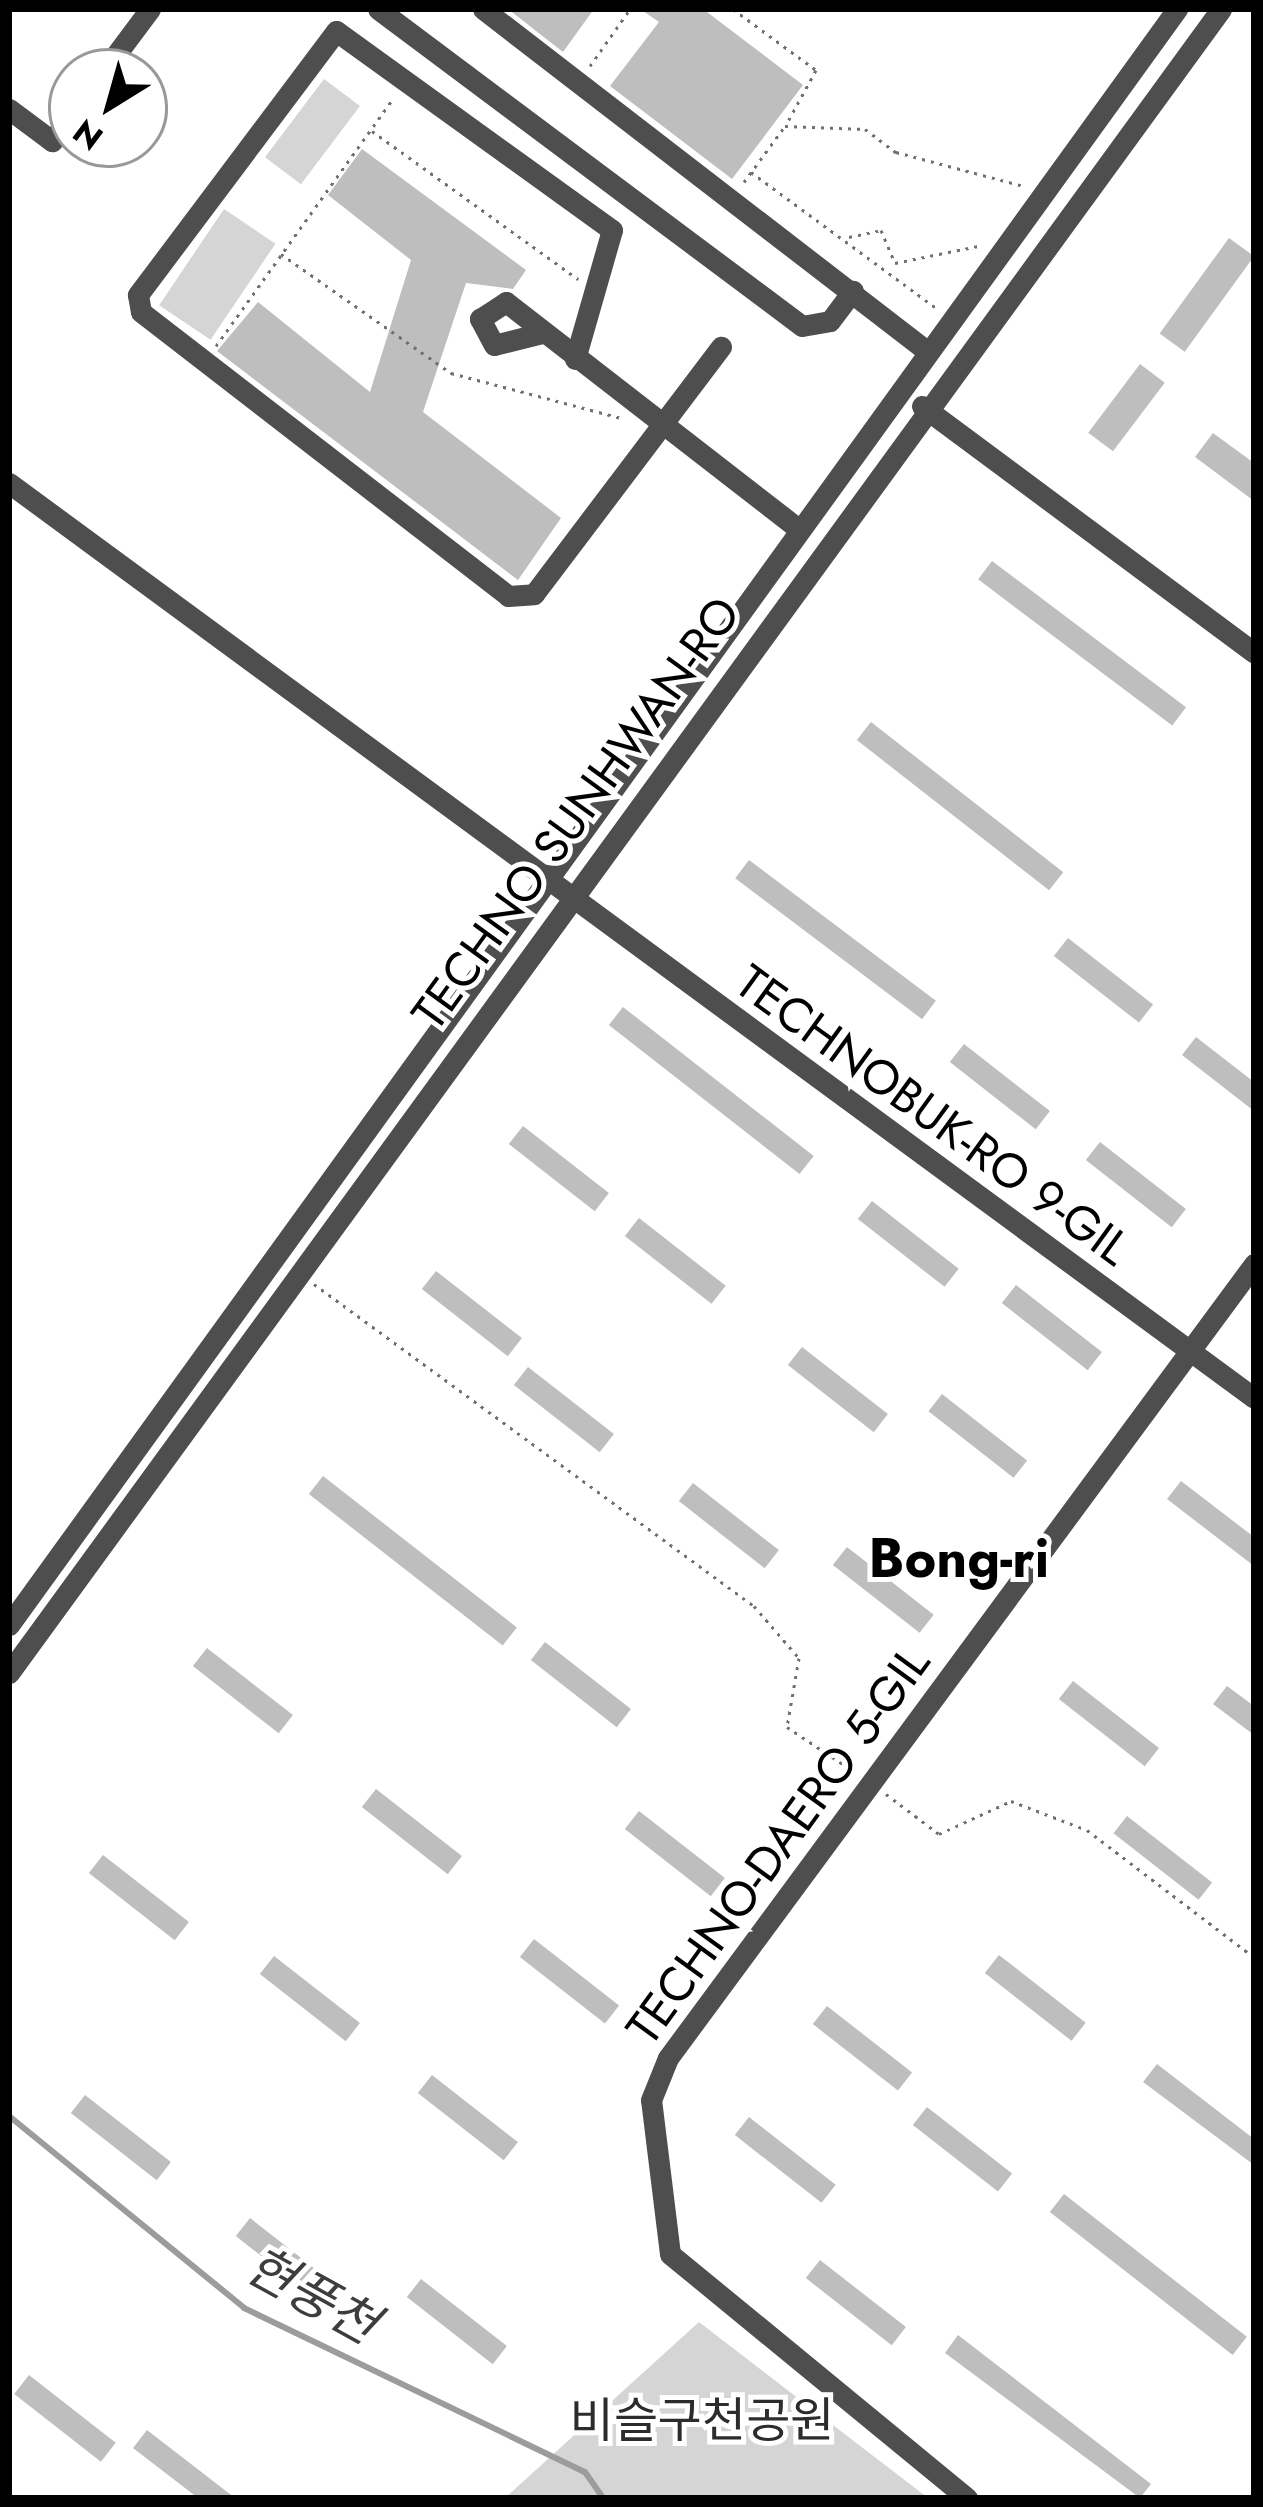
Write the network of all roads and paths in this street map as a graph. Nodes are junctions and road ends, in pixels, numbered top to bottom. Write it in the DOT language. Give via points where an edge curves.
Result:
graph roads {
  1 [pos="150,9"];
  2 [pos="378,9"];
  3 [pos="483,9"];
  4 [pos="630,9"];
  5 [pos="734,9"];
  6 [pos="1177,9"];
  7 [pos="1221,9"];
  8 [pos="121,48"];
  9 [pos="406,81"];
  10 [pos="579,82"];
  11 [pos="9,109"];
  12 [pos="785,126"];
  13 [pos="370,130"];
  14 [pos="48,137"];
  15 [pos="751,172"];
  16 [pos="1044,191"];
  17 [pos="732,199"];
  18 [pos="846,238"];
  19 [pos="1009,239"];
  20 [pos="281,254"];
  21 [pos="595,291"];
  22 [pos="853,291"];
  23 [pos="952,320"];
  24 [pos="542,332"];
  25 [pos="722,347"];
  26 [pos="928,352"];
  27 [pos="575,359"];
  28 [pos="205,362"];
  29 [pos="922,406"];
  30 [pos="658,428"];
  31 [pos="9,483"];
  32 [pos="796,527"];
  33 [pos="1254,653"];
  34 [pos="540,882"];
  35 [pos="564,899"];
  36 [pos="1254,1264"];
  37 [pos="298,1272"];
  38 [pos="1187,1349"];
  39 [pos="1254,1398"];
  40 [pos="9,1625"];
  41 [pos="9,1672"];
  42 [pos="873,1785"];
  43 [pos="1254,1957"];
  44 [pos="967,2498"];
  1 -- 8 [label="street"];
  2 -- 22 [label="street" via="802,326 830,321"];
  3 -- 10 [label="street"];
  4 -- 10 [label="path"];
  5 -- 12 [label="path" via="816,70"];
  6 -- 16 [label="street, TECHNO SUNHWAN-RO"];
  7 -- 29 [label="street, TECHNO SUNHWAN-RO"];
  9 -- 13 [label="path"];
  9 -- 21 [label="street" via="612,230"];
  9 -- 28 [label="street" via="336,32 138,295 140,312"];
  10 -- 17 [label="street"];
  11 -- 14 [label="street"];
  12 -- 15 [label="path"];
  12 -- 16 [label="path" via="865,129 896,152"];
  13 -- 20 [label="path"];
  13 -- 21 [label="path"];
  15 -- 17 [label="path"];
  15 -- 18 [label="path"];
  16 -- 19 [label="street, TECHNO SUNHWAN-RO"];
  17 -- 22 [label="street"];
  18 -- 19 [label="path" via="881,230 895,263"];
  18 -- 23 [label="path"];
  19 -- 23 [label="street, TECHNO SUNHWAN-RO"];
  20 -- 28 [label="path"];
  20 -- 30 [label="path" via="451,373"];
  21 -- 27 [label="street"];
  22 -- 26 [label="street"];
  23 -- 26 [label="street, TECHNO SUNHWAN-RO"];
  24 -- 27 [label="street"];
  25 -- 30 [label="street"];
  26 -- 32 [label="street, TECHNO SUNHWAN-RO"];
  27 -- 30 [label="street"];
  28 -- 30 [label="street" via="508,596 534,593"];
  29 -- 33 [label="street"];
  29 -- 35 [label="street, TECHNO SUNHWAN-RO"];
  30 -- 32 [label="street"];
  31 -- 34 [label="street, TECHNOBUK-RO 9-GIL"];
  32 -- 34 [label="street, TECHNO SUNHWAN-RO"];
  34 -- 35 [label="street, TECHNOBUK-RO 9-GIL"];
  34 -- 40 [label="street, TECHNO SUNHWAN-RO"];
  35 -- 37 [label="street, TECHNO SUNHWAN-RO"];
  35 -- 38 [label="street, TECHNOBUK-RO 9-GIL"];
  36 -- 38 [label="street, TECHNO-DAERO 5-GIL"];
  37 -- 41 [label="street, TECHNO SUNHWAN-RO"];
  37 -- 42 [label="path" via="754,1606 799,1658 787,1727"];
  38 -- 39 [label="street, TECHNOBUK-RO 9-GIL"];
  38 -- 42 [label="street, TECHNO-DAERO 5-GIL"];
  42 -- 43 [label="path" via="939,1834 1011,1801 1087,1830"];
  42 -- 44 [label="street, TECHNO-DAERO 5-GIL" via="668,2058 651,2100 670,2254"];
}
